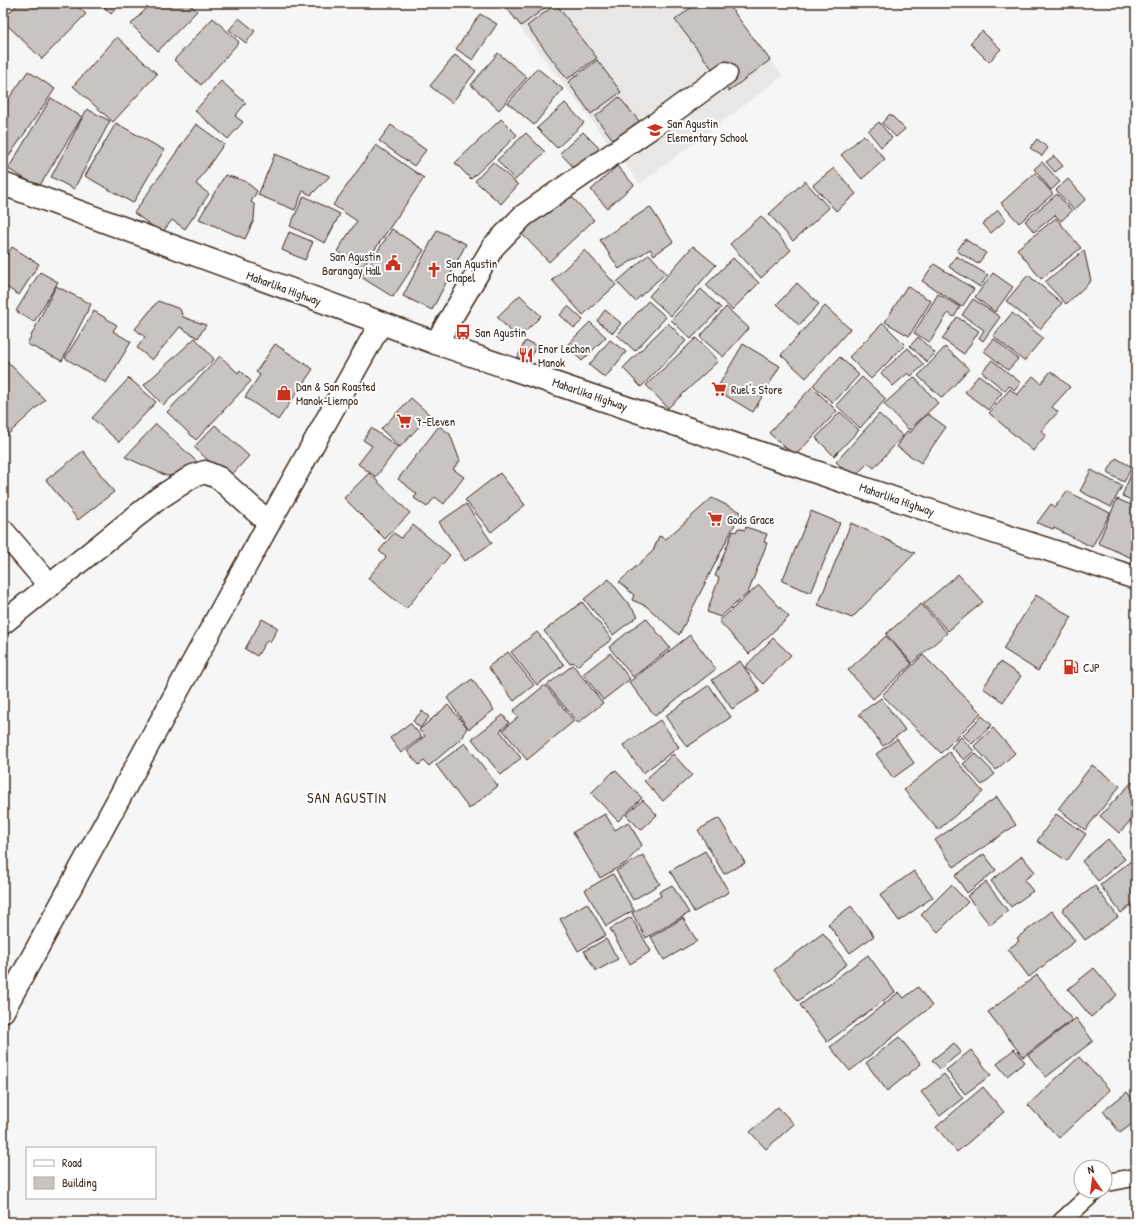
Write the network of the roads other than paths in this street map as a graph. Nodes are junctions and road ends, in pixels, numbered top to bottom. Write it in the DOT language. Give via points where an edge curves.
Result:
graph roads {
  1 [pos="726,73"];
  2 [pos="3,184"];
  3 [pos="381,323"];
  4 [pos="436,343"];
  5 [pos="269,523"];
  6 [pos="3,531"];
  7 [pos="1136,578"];
  8 [pos="50,586"];
  9 [pos="3,623"];
  10 [pos="3,1010"];
  11 [pos="1136,1177"];
  12 [pos="1113,1181"];
  13 [pos="1086,1199"];
  14 [pos="1061,1222"];
  1 -- 4 [label="main road" via="523,216 493,247"];
  2 -- 3 [label="main road, Maharlika Highway"];
  3 -- 4 [label="main road, Maharlika Highway"];
  3 -- 5 [label="main road"];
  4 -- 7 [label="main road, Maharlika Highway"];
  5 -- 8 [label="main road" via="220,478 205,472 193,476 159,498"];
  5 -- 10 [label="main road"];
  6 -- 8 [label="main road"];
  8 -- 9 [label="main road"];
  11 -- 12 [label="lane"];
  13 -- 14 [label="lane"];
}
